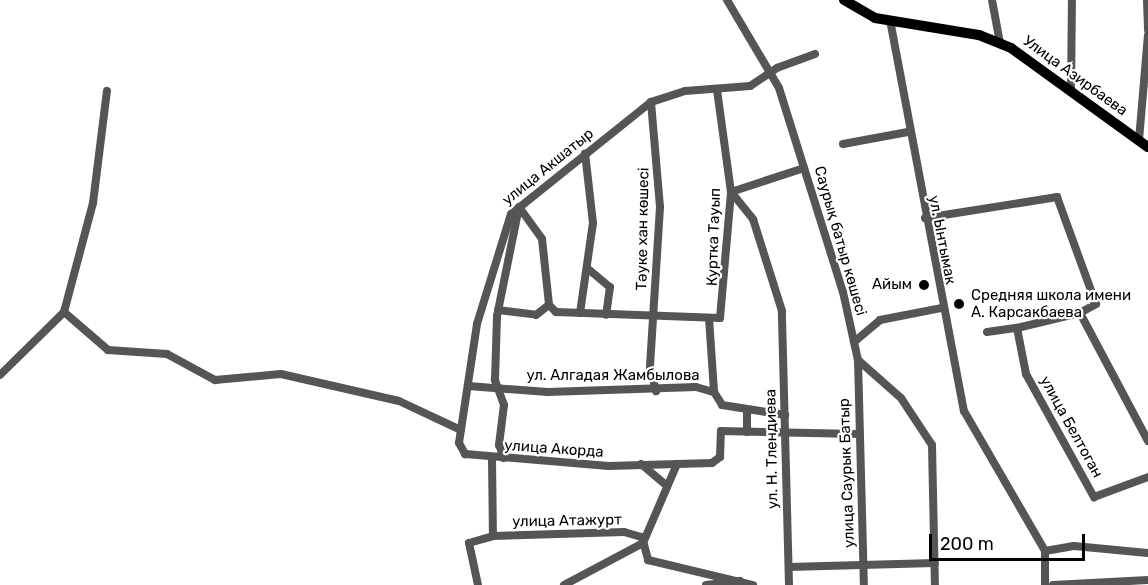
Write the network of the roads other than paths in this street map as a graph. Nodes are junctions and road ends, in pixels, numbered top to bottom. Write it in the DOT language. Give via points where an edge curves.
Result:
graph roads {
  1 [pos="728,0"];
  2 [pos="844,0"];
  3 [pos="992,0"];
  4 [pos="1072,0"];
  5 [pos="1147,0"];
  6 [pos="890,20"];
  7 [pos="1148,30"];
  8 [pos="1148,35"];
  9 [pos="1000,43"];
  10 [pos="815,54"];
  11 [pos="772,75"];
  12 [pos="717,90"];
  13 [pos="1071,90"];
  14 [pos="106,91"];
  15 [pos="651,102"];
  16 [pos="908,132"];
  17 [pos="843,144"];
  18 [pos="1144,144"];
  19 [pos="585,153"];
  20 [pos="804,168"];
  21 [pos="730,192"];
  22 [pos="519,207"];
  23 [pos="925,218"];
  24 [pos="587,268"];
  25 [pos="549,305"];
  26 [pos="942,308"];
  27 [pos="498,310"];
  28 [pos="64,312"];
  29 [pos="580,313"];
  30 [pos="1080,313"];
  31 [pos="606,315"];
  32 [pos="654,316"];
  33 [pos="709,318"];
  34 [pos="1017,328"];
  35 [pos="987,332"];
  36 [pos="854,342"];
  37 [pos="858,360"];
  38 [pos="0,375"];
  39 [pos="468,386"];
  40 [pos="497,387"];
  41 [pos="656,392"];
  42 [pos="714,392"];
  43 [pos="747,411"];
  44 [pos="785,415"];
  45 [pos="1138,420"];
  46 [pos="1148,420"];
  47 [pos="461,430"];
  48 [pos="747,432"];
  49 [pos="858,434"];
  50 [pos="786,435"];
  51 [pos="1148,441"];
  52 [pos="465,454"];
  53 [pos="492,458"];
  54 [pos="504,458"];
  55 [pos="641,464"];
  56 [pos="677,464"];
  57 [pos="1148,477"];
  58 [pos="667,486"];
  59 [pos="493,536"];
  60 [pos="643,543"];
  61 [pos="1045,551"];
  62 [pos="1148,552"];
  63 [pos="935,563"];
  64 [pos="864,564"];
  65 [pos="789,567"];
  66 [pos="1148,580"];
  67 [pos="741,581"];
  68 [pos="1135,583"];
  69 [pos="478,585"];
  70 [pos="564,585"];
  71 [pos="706,585"];
  72 [pos="753,585"];
  73 [pos="789,585"];
  74 [pos="864,585"];
  75 [pos="936,585"];
  76 [pos="1045,585"];
  77 [pos="1053,585"];
  1 -- 11 [label="street, Саурық батыр көшесі"];
  2 -- 6 [label="main road, Улица Азирбаева"];
  3 -- 9 [label="street"];
  4 -- 13 [label="street"];
  5 -- 7 [label="street"];
  6 -- 9 [label="main road, Улица Азирбаева"];
  6 -- 16 [label="street, ул. Ынтымак"];
  8 -- 18 [label="street"];
  9 -- 13 [label="main road, Улица Азирбаева"];
  10 -- 11 [label="street, улица Акшатыр" via="777,68"];
  11 -- 12 [label="street, улица Акшатыр" via="750,86"];
  11 -- 20 [label="street, Саурық батыр көшесі"];
  12 -- 15 [label="street, улица Акшатыр" via="686,91"];
  12 -- 21 [label="street, Куртка Тауып"];
  13 -- 18 [label="main road, Улица Азирбаева"];
  14 -- 28 [label="street" via="93,203"];
  15 -- 19 [label="street, улица Акшатыр"];
  15 -- 32 [label="street, Тәуке хан көшесі" via="660,207"];
  16 -- 17 [label="street"];
  16 -- 23 [label="street, ул. Ынтымак"];
  19 -- 22 [label="street, улица Акшатыр"];
  19 -- 24 [label="street" via="593,223"];
  20 -- 21 [label="street"];
  20 -- 36 [label="street, Саурық батыр көшесі"];
  21 -- 33 [label="street, Куртка Тауып" via="723,314"];
  21 -- 44 [label="street, ул. Н. Тлендиева" via="753,219 782,311"];
  22 -- 25 [label="street" via="542,239"];
  22 -- 27 [label="street"];
  22 -- 39 [label="street, улица Акшатыр" via="508,217 477,324"];
  23 -- 26 [label="street, ул. Ынтымак"];
  23 -- 30 [label="street" via="1057,197 1096,304"];
  24 -- 29 [label="street"];
  24 -- 31 [label="street" via="610,287"];
  25 -- 27 [label="street" via="536,315"];
  25 -- 29 [label="street" via="569,316"];
  26 -- 36 [label="street" via="880,320"];
  26 -- 61 [label="street, ул. Ынтымак" via="964,411"];
  27 -- 40 [label="street"];
  28 -- 38 [label="street"];
  28 -- 47 [label="street" via="108,350 167,354 215,380 280,374 399,401"];
  29 -- 31 [label="street"];
  30 -- 34 [label="street"];
  30 -- 45 [label="street"];
  31 -- 32 [label="street"];
  32 -- 33 [label="street"];
  32 -- 41 [label="street, Тәуке хан көшесі" via="650,367"];
  33 -- 42 [label="street"];
  34 -- 35 [label="street"];
  34 -- 57 [label="street, улица Белтоган" via="1026,374 1094,497"];
  36 -- 37 [label="street, Саурық батыр көшесі"];
  37 -- 49 [label="street, улица Саурык Батыр"];
  37 -- 63 [label="street" via="902,398 932,445"];
  39 -- 40 [label="street, ул. Алгадая Жамбылова"];
  39 -- 47 [label="street, улица Акшатыр"];
  40 -- 41 [label="street, ул. Алгадая Жамбылова"];
  40 -- 54 [label="street" via="504,405 499,445"];
  41 -- 42 [label="street, ул. Алгадая Жамбылова" via="696,387"];
  42 -- 43 [label="street, ул. Алгадая Жамбылова" via="722,405"];
  43 -- 44 [label="street, ул. Алгадая Жамбылова"];
  43 -- 48 [label="street"];
  44 -- 50 [label="street, ул. Н. Тлендиева"];
  45 -- 46 [label="street"];
  45 -- 51 [label="street"];
  47 -- 52 [label="street, улица Акшатыр" via="459,443"];
  48 -- 50 [label="street"];
  48 -- 56 [label="street, улица Акорда" via="722,431 718,460"];
  49 -- 50 [label="street"];
  49 -- 64 [label="street, улица Саурык Батыр"];
  50 -- 65 [label="street, ул. Н. Тлендиева"];
  52 -- 53 [label="street, улица Акорда"];
  53 -- 54 [label="street, улица Акорда"];
  53 -- 59 [label="street"];
  54 -- 55 [label="street, улица Акорда"];
  55 -- 56 [label="street, улица Акорда"];
  55 -- 58 [label="street"];
  56 -- 58 [label="street"];
  58 -- 60 [label="street"];
  59 -- 60 [label="street, улица Атажурт" via="624,532 638,534"];
  59 -- 69 [label="street, улица Атажурт" via="469,543"];
  60 -- 67 [label="street, улица Атажурт" via="648,560"];
  60 -- 70 [label="street"];
  61 -- 62 [label="street" via="1074,546"];
  61 -- 76 [label="street"];
  63 -- 64 [label="street"];
  63 -- 75 [label="street"];
  64 -- 65 [label="street"];
  64 -- 74 [label="street, улица Саурык Батыр"];
  65 -- 73 [label="street, ул. Н. Тлендиева"];
  66 -- 68 [label="street"];
  67 -- 71 [label="street"];
  67 -- 72 [label="street, улица Атажурт"];
  68 -- 77 [label="street"];
}
